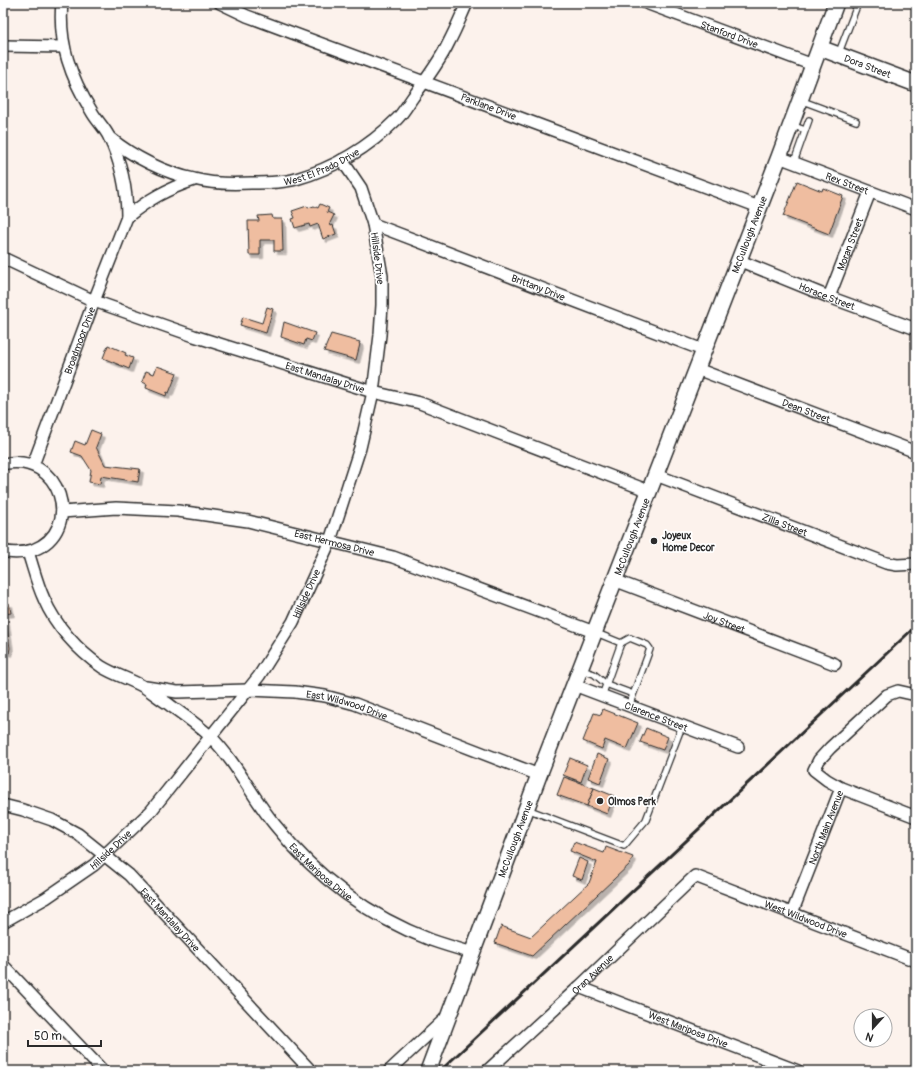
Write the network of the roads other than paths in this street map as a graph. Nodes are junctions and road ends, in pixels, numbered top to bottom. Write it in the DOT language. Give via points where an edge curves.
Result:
graph roads {
  1 [pos="62,3"];
  2 [pos="220,3"];
  3 [pos="467,3"];
  4 [pos="646,3"];
  5 [pos="836,3"];
  6 [pos="858,3"];
  7 [pos="3,46"];
  8 [pos="64,47"];
  9 [pos="820,48"];
  10 [pos="838,54"];
  11 [pos="813,65"];
  12 [pos="424,82"];
  13 [pos="916,84"];
  14 [pos="800,100"];
  15 [pos="809,120"];
  16 [pos="856,121"];
  17 [pos="791,125"];
  18 [pos="806,130"];
  19 [pos="108,136"];
  20 [pos="779,157"];
  21 [pos="342,160"];
  22 [pos="794,162"];
  23 [pos="194,180"];
  24 [pos="870,192"];
  25 [pos="759,207"];
  26 [pos="916,209"];
  27 [pos="127,217"];
  28 [pos="374,224"];
  29 [pos="3,258"];
  30 [pos="738,260"];
  31 [pos="829,296"];
  32 [pos="94,301"];
  33 [pos="916,329"];
  34 [pos="704,350"];
  35 [pos="697,369"];
  36 [pos="373,392"];
  37 [pos="916,452"];
  38 [pos="3,464"];
  39 [pos="33,465"];
  40 [pos="656,474"];
  41 [pos="649,490"];
  42 [pos="62,512"];
  43 [pos="330,541"];
  44 [pos="3,551"];
  45 [pos="28,552"];
  46 [pos="916,564"];
  47 [pos="614,580"];
  48 [pos="594,632"];
  49 [pos="621,643"];
  50 [pos="835,664"];
  51 [pos="580,669"];
  52 [pos="606,684"];
  53 [pos="574,685"];
  54 [pos="144,687"];
  55 [pos="248,690"];
  56 [pos="633,694"];
  57 [pos="916,695"];
  58 [pos="602,696"];
  59 [pos="629,706"];
  60 [pos="682,726"];
  61 [pos="211,737"];
  62 [pos="738,747"];
  63 [pos="539,775"];
  64 [pos="841,788"];
  65 [pos="3,805"];
  66 [pos="526,809"];
  67 [pos="916,817"];
  68 [pos="105,856"];
  69 [pos="695,876"];
  70 [pos="792,913"];
  71 [pos="3,922"];
  72 [pos="473,953"];
  73 [pos="916,961"];
  74 [pos="3,965"];
  75 [pos="579,987"];
  76 [pos="448,1017"];
  77 [pos="103,1071"];
  78 [pos="310,1071"];
  79 [pos="389,1071"];
  80 [pos="428,1071"];
  81 [pos="487,1071"];
  82 [pos="798,1071"];
  1 -- 8 [label="street" via="61,29"];
  2 -- 12 [label="street, Parklane Drive" via="247,16"];
  3 -- 12 [label="street, West El Prado Drive" via="449,42"];
  4 -- 11 [label="street, Stanford Drive"];
  5 -- 9 [label="main road, McCullough Avenue"];
  6 -- 10 [label="lane"];
  7 -- 8 [label="street"];
  8 -- 19 [label="street" via="79,90"];
  9 -- 10 [label="main road, Dora Street"];
  9 -- 11 [label="main road, McCullough Avenue"];
  10 -- 13 [label="main road, Dora Street"];
  11 -- 14 [label="main road, McCullough Avenue"];
  12 -- 21 [label="street, West El Prado Drive" via="398,118 376,138"];
  12 -- 25 [label="street, Parklane Drive"];
  14 -- 16 [label="lane"];
  14 -- 17 [label="main road, McCullough Avenue"];
  15 -- 18 [label="lane"];
  17 -- 18 [label="lane"];
  17 -- 20 [label="main road, McCullough Avenue"];
  18 -- 22 [label="lane"];
  19 -- 23 [label="street, West El Prado Drive" via="143,160"];
  19 -- 27 [label="street, Broadmoor Drive" via="120,164"];
  20 -- 22 [label="street, Rex Street"];
  20 -- 25 [label="main road, McCullough Avenue"];
  21 -- 23 [label="street, West El Prado Drive" via="295,179 238,184"];
  21 -- 28 [label="street, Hillside Drive" via="361,188"];
  22 -- 24 [label="street, Rex Street"];
  23 -- 27 [label="street" via="151,198"];
  24 -- 26 [label="street, Rex Street"];
  24 -- 31 [label="street, Moran Street"];
  25 -- 30 [label="main road, McCullough Avenue"];
  27 -- 32 [label="street, Broadmoor Drive"];
  28 -- 34 [label="street, Brittany Drive"];
  28 -- 36 [label="street, Hillside Drive" via="382,276 382,305"];
  29 -- 32 [label="street, East Mandalay Drive"];
  30 -- 31 [label="street, Horace Street"];
  30 -- 34 [label="main road, McCullough Avenue"];
  31 -- 33 [label="street, Horace Street"];
  32 -- 36 [label="street, East Mandalay Drive" via="194,336"];
  32 -- 39 [label="street, Broadmoor Drive"];
  34 -- 35 [label="main road, McCullough Avenue"];
  35 -- 37 [label="street, Dean Street"];
  35 -- 40 [label="main road, McCullough Avenue"];
  36 -- 41 [label="street, East Mandalay Drive" via="420,403"];
  36 -- 43 [label="street, Hillside Drive" via="360,448"];
  38 -- 39 [label="street" via="17,462"];
  39 -- 42 [label="street" via="46,472 55,483 61,497"];
  40 -- 41 [label="main road, McCullough Avenue"];
  40 -- 46 [label="street, Zilla Street" via="886,563 897,566"];
  41 -- 47 [label="main road, McCullough Avenue"];
  42 -- 43 [label="street, East Hermosa Drive" via="116,508 178,511 248,521"];
  42 -- 45 [label="street" via="55,533 38,548"];
  43 -- 48 [label="street, East Hermosa Drive" via="393,557"];
  43 -- 55 [label="street, Hillside Drive" via="293,622"];
  44 -- 45 [label="street"];
  45 -- 54 [label="street, East Wildwood Drive" via="44,600 67,635 101,667"];
  47 -- 48 [label="main road, McCullough Avenue"];
  47 -- 50 [label="street, Joy Street"];
  48 -- 49 [label="lane"];
  48 -- 51 [label="main road, McCullough Avenue"];
  49 -- 52 [label="lane"];
  49 -- 56 [label="lane" via="630,638 647,645 650,649"];
  51 -- 52 [label="lane" via="594,674"];
  51 -- 53 [label="main road, McCullough Avenue"];
  52 -- 56 [label="lane"];
  52 -- 58 [label="lane"];
  53 -- 58 [label="street, Clarence Street"];
  53 -- 63 [label="main road, McCullough Avenue"];
  54 -- 55 [label="street, East Wildwood Drive" via="177,692"];
  54 -- 61 [label="street, East Wildwood Drive"];
  55 -- 61 [label="street, Hillside Drive"];
  55 -- 63 [label="street, East Wildwood Drive" via="326,696 355,704"];
  56 -- 59 [label="lane"];
  57 -- 64 [label="street, North Main Avenue" via="898,691 887,695 819,760 814,770"];
  58 -- 59 [label="street, Clarence Street"];
  59 -- 60 [label="street, Clarence Street"];
  60 -- 62 [label="street, Clarence Street"];
  60 -- 66 [label="lane" via="646,820 624,846"];
  61 -- 68 [label="street, Hillside Drive" via="151,811"];
  61 -- 72 [label="street, East Mariposa Drive" via="237,768 275,825 303,858 335,887 392,923 431,940"];
  63 -- 66 [label="main road, McCullough Avenue"];
  64 -- 67 [label="street"];
  64 -- 70 [label="street, North Main Avenue"];
  65 -- 68 [label="street, East Mandalay Drive" via="52,820 78,834"];
  66 -- 72 [label="main road, McCullough Avenue"];
  68 -- 71 [label="street, Hillside Drive" via="46,898"];
  68 -- 78 [label="street, East Mandalay Drive" via="129,876"];
  69 -- 70 [label="street, West Wildwood Drive"];
  69 -- 75 [label="street, Oran Avenue"];
  70 -- 73 [label="street, West Wildwood Drive"];
  72 -- 76 [label="main road, McCullough Avenue"];
  74 -- 77 [label="street"];
  75 -- 81 [label="street, Oran Avenue"];
  75 -- 82 [label="street, West Mariposa Drive"];
  76 -- 79 [label="street"];
  76 -- 80 [label="main road, McCullough Avenue"];
}
